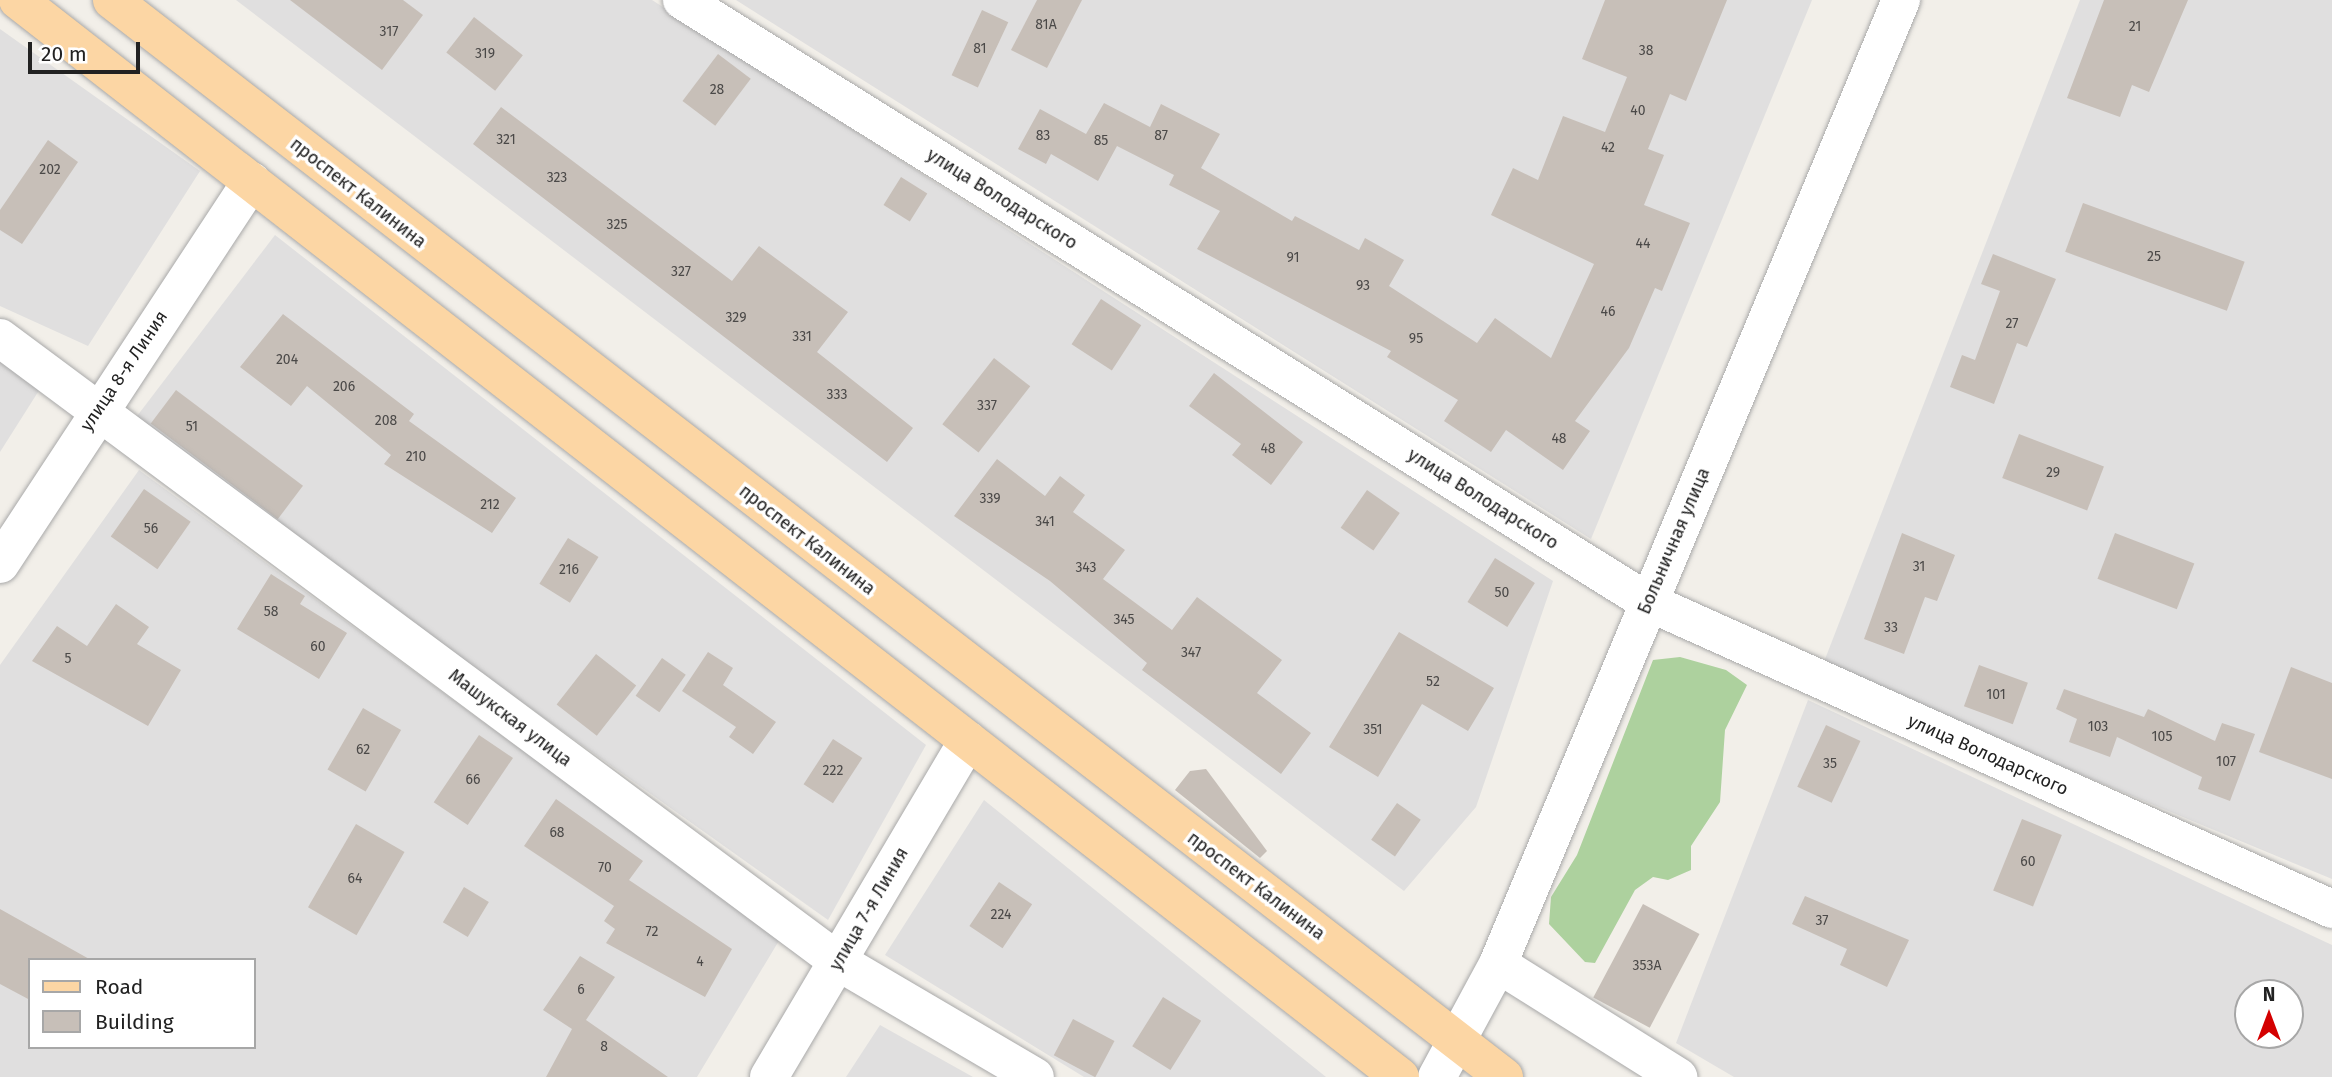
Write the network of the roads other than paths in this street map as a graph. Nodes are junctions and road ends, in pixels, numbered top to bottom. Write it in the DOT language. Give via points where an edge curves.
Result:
graph roads {
  1 [pos="18,0"];
  2 [pos="112,0"];
  3 [pos="682,0"];
  4 [pos="1902,0"];
  5 [pos="252,181"];
  6 [pos="0,338"];
  7 [pos="97,410"];
  8 [pos="0,564"];
  9 [pos="1648,602"];
  10 [pos="968,740"];
  11 [pos="2332,909"];
  12 [pos="839,962"];
  13 [pos="1498,964"];
  14 [pos="1461,1043"];
  15 [pos="769,1077"];
  16 [pos="1035,1077"];
  17 [pos="1400,1077"];
  18 [pos="1437,1077"];
  19 [pos="1504,1077"];
  20 [pos="1678,1077"];
  1 -- 5 [label="main road"];
  2 -- 14 [label="main road, проспект Калинина"];
  3 -- 9 [label="street, улица Володарского"];
  4 -- 9 [label="street, Больничная улица"];
  5 -- 7 [label="street, улица 8-я Линия"];
  5 -- 10 [label="main road"];
  6 -- 7 [label="street, Машукская улица"];
  7 -- 8 [label="street, улица 8-я Линия"];
  7 -- 12 [label="street, Машукская улица"];
  9 -- 11 [label="street, улица Володарского"];
  9 -- 13 [label="street, Больничная улица"];
  10 -- 12 [label="street, улица 7-я Линия"];
  10 -- 17 [label="main road"];
  12 -- 15 [label="street, улица 7-я Линия"];
  12 -- 16 [label="street, Машукская улица"];
  13 -- 14 [label="street, Больничная улица"];
  13 -- 20 [label="street"];
  14 -- 18 [label="street, Больничная улица"];
  14 -- 19 [label="main road, проспект Калинина"];
}
